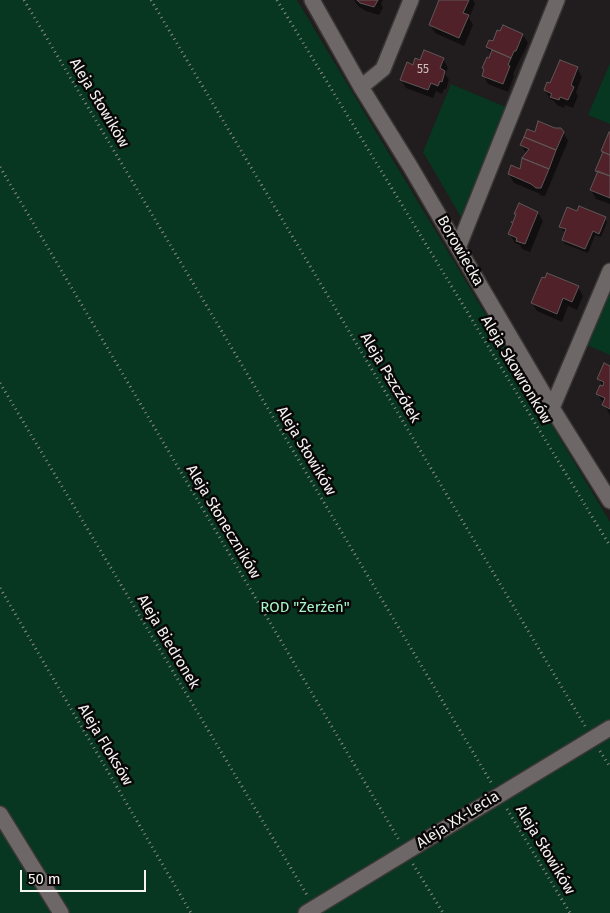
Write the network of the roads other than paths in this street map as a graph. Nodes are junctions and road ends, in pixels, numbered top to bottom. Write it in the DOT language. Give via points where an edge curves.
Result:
graph roads {
  1 [pos="312,0"];
  2 [pos="411,0"];
  3 [pos="557,0"];
  4 [pos="361,87"];
  5 [pos="458,248"];
  6 [pos="610,271"];
  7 [pos="552,408"];
  8 [pos="610,501"];
  9 [pos="610,728"];
  10 [pos="0,814"];
  11 [pos="310,910"];
  12 [pos="61,913"];
  1 -- 4 [label="street, Borowiecka"];
  2 -- 4 [label="street" via="383,69"];
  3 -- 5 [label="street"];
  4 -- 5 [label="street, Borowiecka"];
  5 -- 7 [label="street, Borowiecka"];
  6 -- 7 [label="street"];
  7 -- 8 [label="street, Borowiecka"];
  9 -- 11 [label="street, Aleja XX-Lecia"];
  10 -- 12 [label="street"];
}
